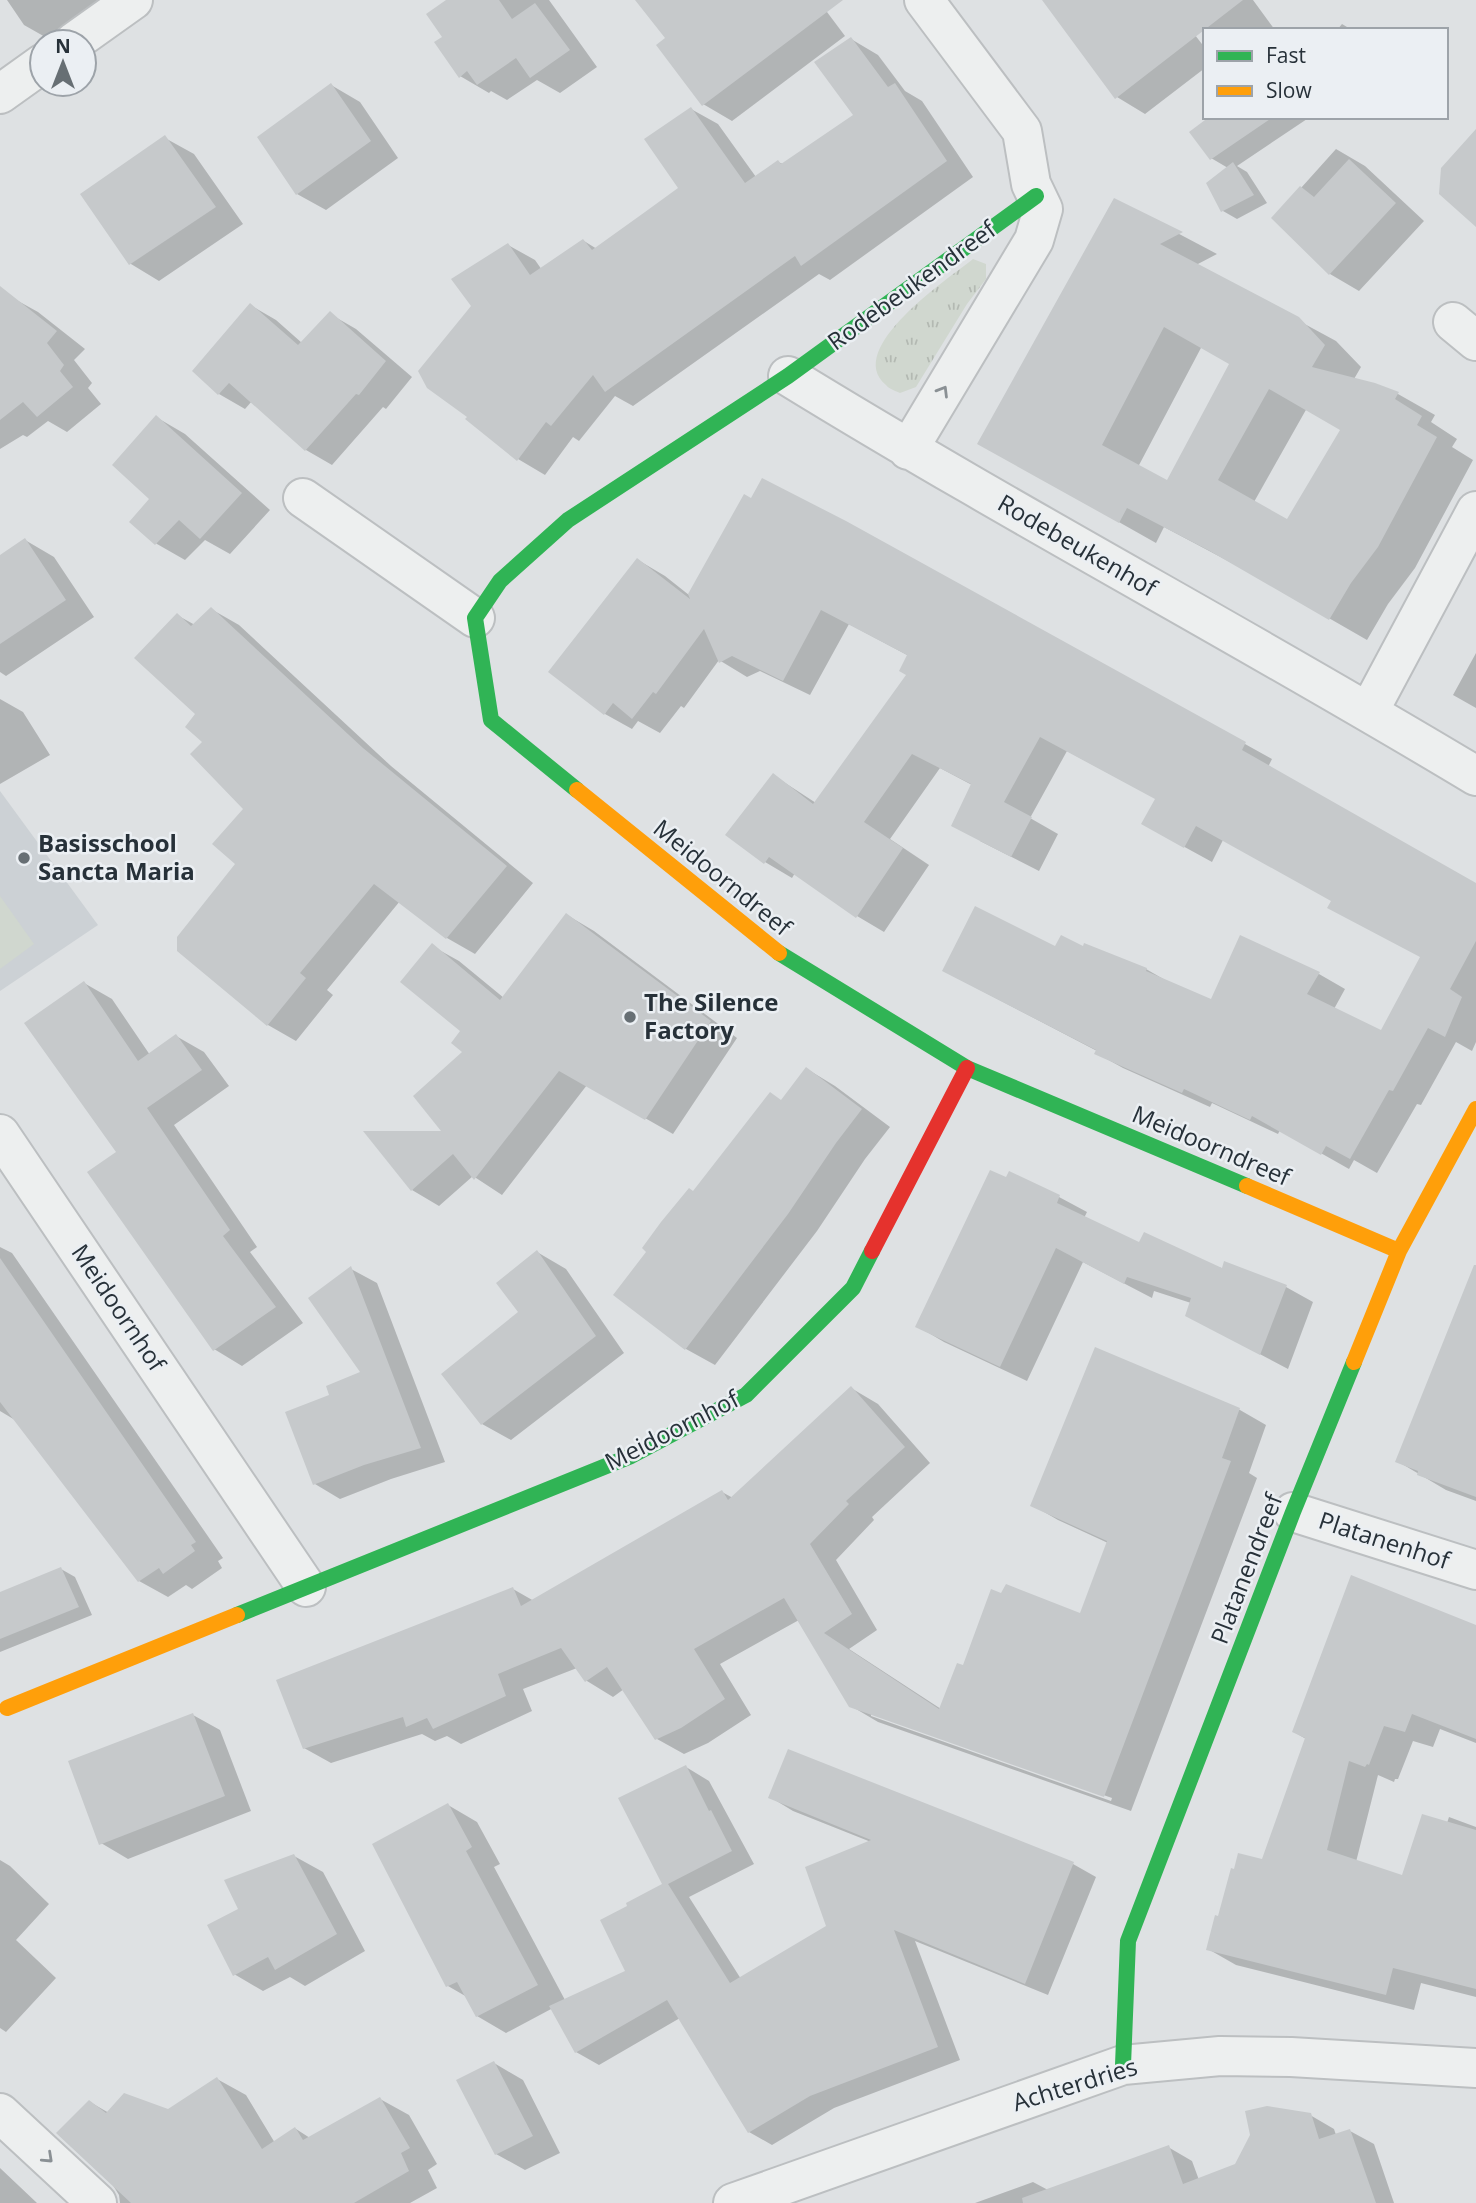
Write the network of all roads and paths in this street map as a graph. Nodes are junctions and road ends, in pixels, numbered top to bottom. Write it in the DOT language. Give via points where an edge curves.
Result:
graph roads {
  1 [pos="133,0"];
  2 [pos="924,0"];
  3 [pos="94,28"];
  4 [pos="28,74"];
  5 [pos="0,94"];
  6 [pos="1035,197"];
  7 [pos="788,376"];
  8 [pos="908,450"];
  9 [pos="303,498"];
  10 [pos="1476,511"];
  11 [pos="475,618"];
  12 [pos="1369,711"];
  13 [pos="1476,776"];
  14 [pos="967,1068"];
  15 [pos="1476,1108"];
  16 [pos="0,1134"];
  17 [pos="1399,1251"];
  18 [pos="1293,1512"];
  19 [pos="1476,1570"];
  20 [pos="306,1587"];
  21 [pos="7,1708"];
  22 [pos="1123,2065"];
  23 [pos="1476,2067"];
  24 [pos="0,2113"];
  25 [pos="97,2203"];
  26 [pos="733,2203"];
  1 -- 3 [label="street"];
  2 -- 6 [label="street, Rodebeukendreef" via="1022,131"];
  4 -- 5 [label="street"];
  6 -- 7 [label="street, Rodebeukendreef"];
  8 -- 6 [label="street, Rodebeukendreef, one-way" via="1034,240 1043,209"];
  7 -- 8 [label="street, Rodebeukenhof"];
  7 -- 11 [label="street" via="568,520 500,581"];
  8 -- 12 [label="street, Rodebeukenhof"];
  9 -- 11 [label="street"];
  10 -- 12 [label="street"];
  11 -- 14 [label="street, Meidoorndreef" via="491,720 774,950"];
  12 -- 13 [label="street, Rodebeukenhof"];
  14 -- 17 [label="street, Meidoorndreef"];
  14 -- 20 [label="street, Meidoornhof" via="853,1288 746,1395 631,1456"];
  15 -- 17 [label="street, Platanendreef"];
  16 -- 20 [label="street, Meidoornhof"];
  17 -- 18 [label="street, Platanendreef"];
  18 -- 19 [label="street, Platanenhof"];
  18 -- 22 [label="street, Platanendreef" via="1128,1941"];
  20 -- 21 [label="street, Meidoornhof"];
  22 -- 23 [label="street, Achterdries" via="1244,2056"];
  22 -- 26 [label="street, Achterdries"];
  24 -- 25 [label="street, one-way"];
}
